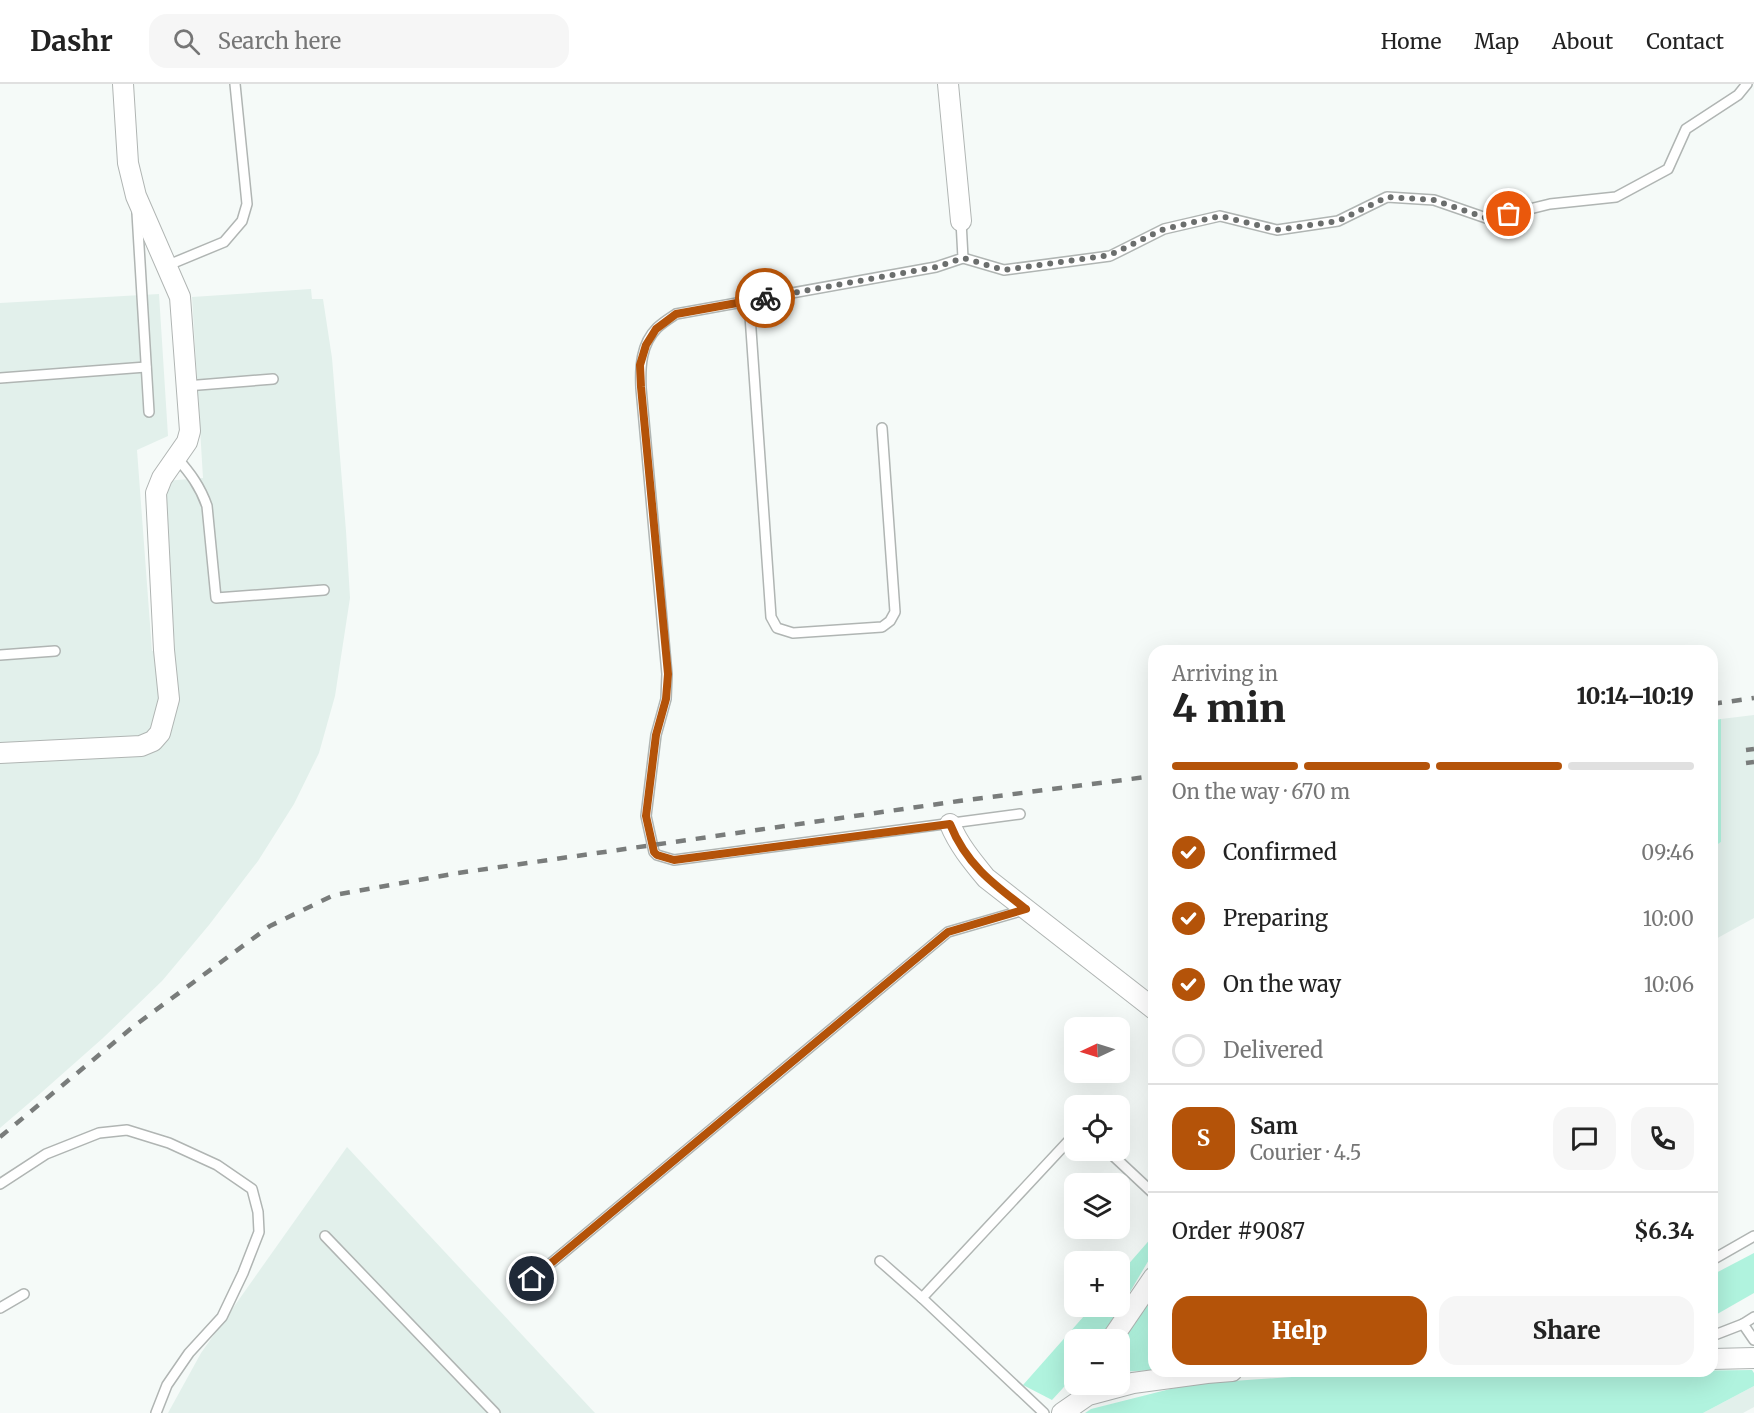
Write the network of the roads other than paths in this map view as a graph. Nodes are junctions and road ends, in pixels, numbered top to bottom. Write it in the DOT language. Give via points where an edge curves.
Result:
graph roads {
  1 [pos="123,84"];
  2 [pos="235,84"];
  3 [pos="948,84"];
  4 [pos="1747,84"];
  5 [pos="136,196"];
  6 [pos="961,220"];
  7 [pos="963,258"];
  8 [pos="166,266"];
  9 [pos="749,301"];
  10 [pos="146,367"];
  11 [pos="0,378"];
  12 [pos="273,379"];
  13 [pos="186,386"];
  14 [pos="149,412"];
  15 [pos="882,428"];
  16 [pos="177,458"];
  17 [pos="324,590"];
  18 [pos="55,651"];
  19 [pos="0,655"];
  20 [pos="0,753"];
  21 [pos="1020,814"];
  22 [pos="950,824"];
  23 [pos="1026,909"];
  24 [pos="1148,1004"];
  25 [pos="1064,1146"];
  26 [pos="1119,1161"];
  27 [pos="0,1184"];
  28 [pos="1148,1188"];
  29 [pos="326,1236"];
  30 [pos="1754,1236"];
  31 [pos="1718,1257"];
  32 [pos="880,1261"];
  33 [pos="532,1279"];
  34 [pos="1148,1286"];
  35 [pos="24,1294"];
  36 [pos="921,1298"];
  37 [pos="0,1308"];
  38 [pos="1754,1317"];
  39 [pos="1743,1324"];
  40 [pos="1119,1329"];
  41 [pos="1718,1334"];
  42 [pos="1754,1340"];
  43 [pos="1754,1358"];
  44 [pos="1718,1359"];
  45 [pos="1173,1377"];
  46 [pos="1130,1383"];
  47 [pos="1084,1395"];
  48 [pos="156,1413"];
  49 [pos="495,1413"];
  50 [pos="1044,1413"];
  51 [pos="1062,1413"];
  1 -- 5 [label="street" via="129,163"];
  2 -- 8 [label="lane" via="247,204 242,221 224,242"];
  3 -- 6 [label="street"];
  4 -- 7 [label="lane" via="1738,95 1686,129 1668,169 1616,197 1550,204 1489,219 1434,200 1387,197 1338,221 1277,230 1220,216 1164,229 1110,255 1087,259 1004,270"];
  5 -- 8 [label="street"];
  5 -- 10 [label="lane"];
  6 -- 7 [label="lane"];
  7 -- 9 [label="lane" via="936,267"];
  8 -- 13 [label="street" via="180,297"];
  9 -- 15 [label="lane" via="771,617 777,628 793,633 882,627 895,612"];
  9 -- 22 [label="lane" via="676,314 656,329 640,365 668,674 646,816 654,852 674,860"];
  10 -- 11 [label="lane"];
  10 -- 14 [label="lane"];
  12 -- 13 [label="lane"];
  13 -- 16 [label="street" via="190,430"];
  16 -- 17 [label="lane" via="195,479 207,506 216,598"];
  16 -- 20 [label="street" via="156,493 169,699 160,733 141,746"];
  18 -- 19 [label="lane"];
  21 -- 22 [label="lane"];
  22 -- 23 [label="street" via="986,878"];
  23 -- 24 [label="street"];
  23 -- 33 [label="lane" via="948,932"];
  25 -- 36 [label="lane"];
  26 -- 28 [label="lane"];
  27 -- 48 [label="lane" via="46,1154 99,1133 128,1130 217,1165 252,1189 259,1232 243,1273 222,1317 189,1353 167,1385"];
  29 -- 49 [label="lane"];
  30 -- 31 [label="lane"];
  32 -- 36 [label="lane"];
  34 -- 40 [label="street"];
  35 -- 37 [label="lane"];
  36 -- 50 [label="lane"];
  38 -- 39 [label="lane"];
  39 -- 41 [label="lane"];
  39 -- 42 [label="lane"];
  43 -- 44 [label="street"];
  45 -- 46 [label="street"];
  47 -- 51 [label="street"];
}
